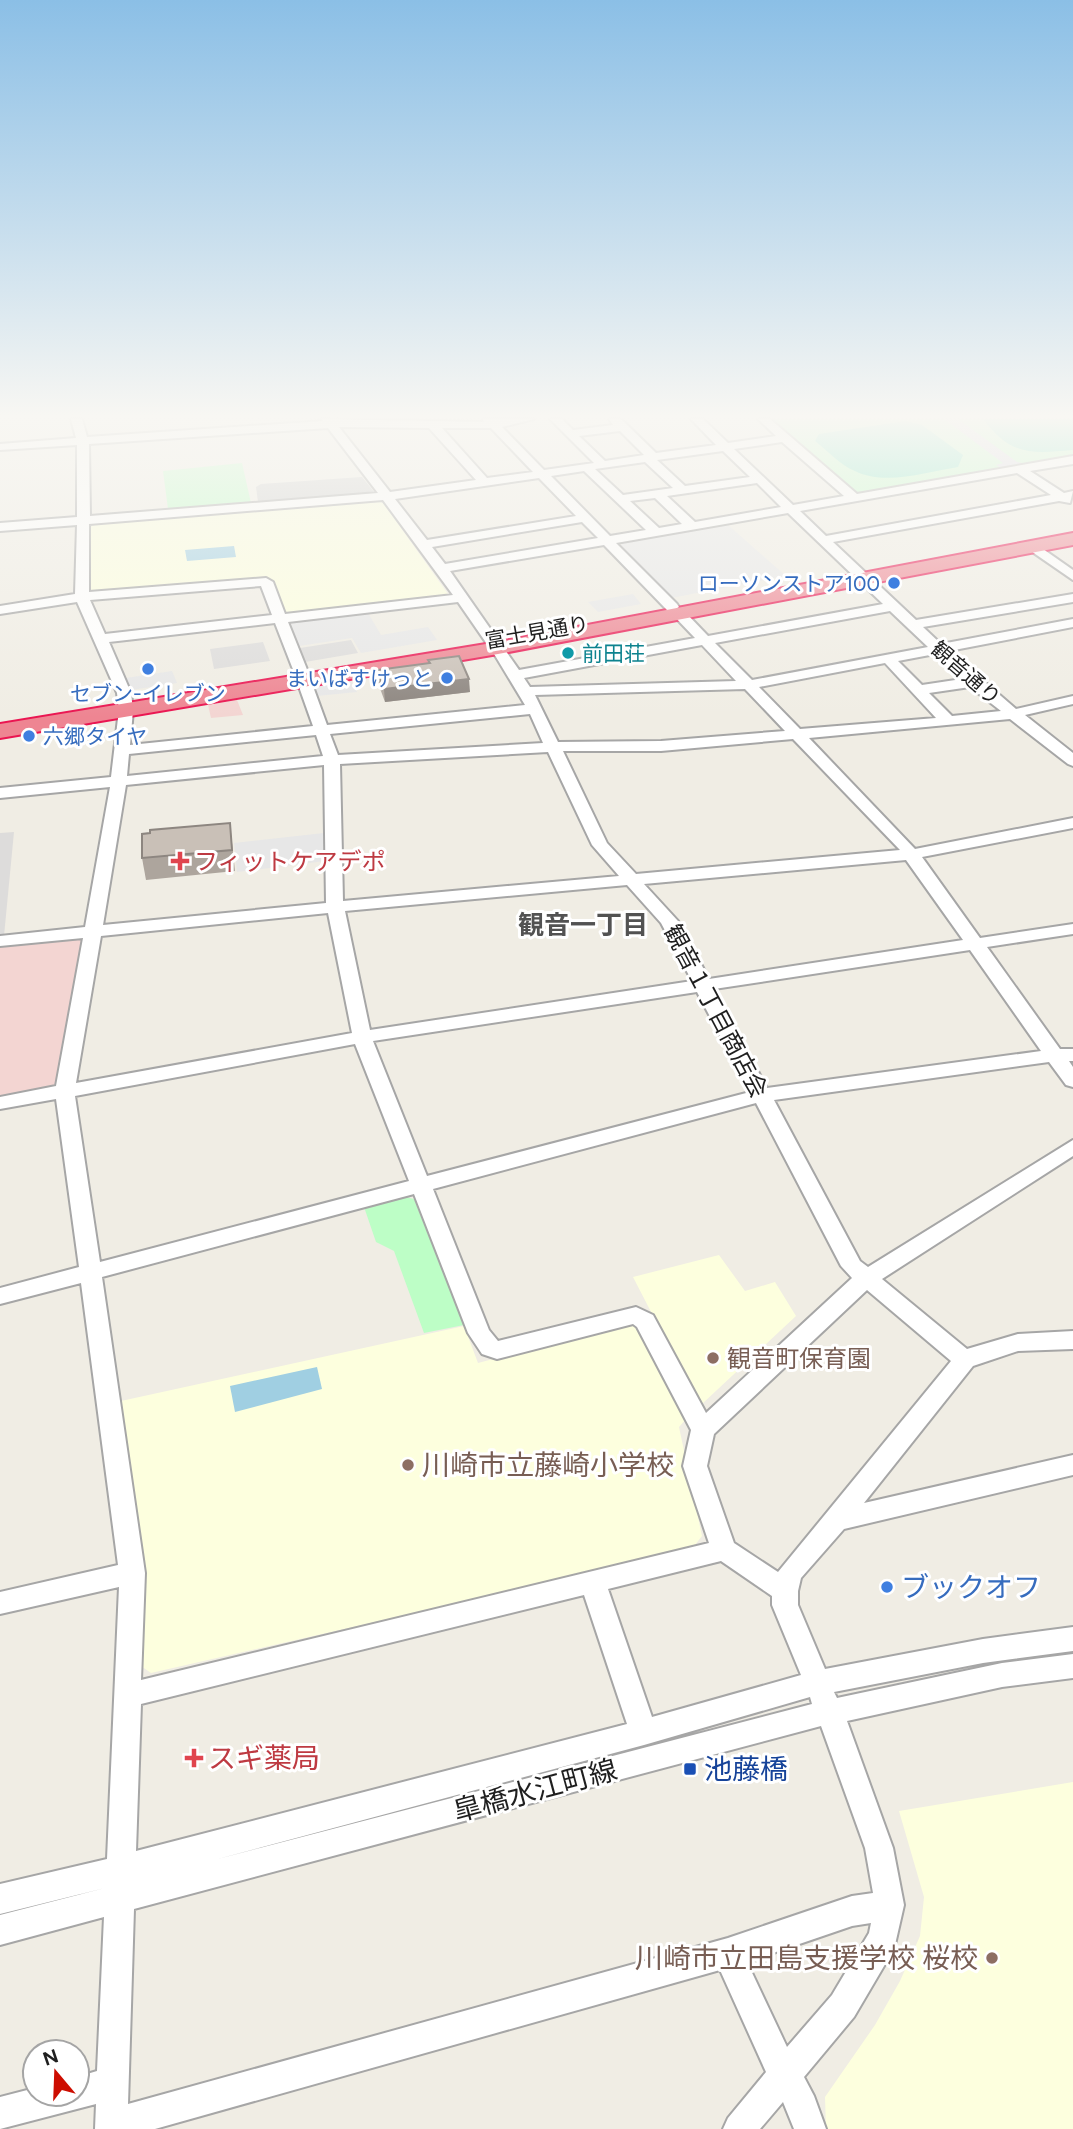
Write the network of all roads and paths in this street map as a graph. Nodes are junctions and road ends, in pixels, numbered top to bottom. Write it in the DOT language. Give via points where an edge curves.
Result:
graph roads {
  1 [pos="118,518"];
  2 [pos="404,518"];
  3 [pos="583,518"];
  4 [pos="585,518"];
  5 [pos="641,518"];
  6 [pos="684,518"];
  7 [pos="740,518"];
  8 [pos="801,518"];
  9 [pos="944,518"];
  10 [pos="85,521"];
  11 [pos="0,527"];
  12 [pos="693,527"];
  13 [pos="525,528"];
  14 [pos="1073,532"];
  15 [pos="657,533"];
  16 [pos="1073,539"];
  17 [pos="825,540"];
  18 [pos="608,541"];
  19 [pos="424,544"];
  20 [pos="1033,547"];
  21 [pos="547,551"];
  22 [pos="441,569"];
  23 [pos="861,575"];
  24 [pos="1073,576"];
  25 [pos="82,597"];
  26 [pos="462,598"];
  27 [pos="1073,598"];
  28 [pos="893,606"];
  29 [pos="0,610"];
  30 [pos="676,611"];
  31 [pos="282,620"];
  32 [pos="1073,623"];
  33 [pos="913,625"];
  34 [pos="100,639"];
  35 [pos="706,640"];
  36 [pos="496,645"];
  37 [pos="939,649"];
  38 [pos="889,659"];
  39 [pos="515,675"];
  40 [pos="303,677"];
  41 [pos="973,682"];
  42 [pos="749,685"];
  43 [pos="918,690"];
  44 [pos="530,700"];
  45 [pos="1073,700"];
  46 [pos="126,705"];
  47 [pos="1012,713"];
  48 [pos="948,721"];
  49 [pos="0,722"];
  50 [pos="321,729"];
  51 [pos="0,731"];
  52 [pos="797,733"];
  53 [pos="551,747"];
  54 [pos="122,750"];
  55 [pos="332,760"];
  56 [pos="1073,761"];
  57 [pos="119,780"];
  58 [pos="0,793"];
  59 [pos="1073,823"];
  60 [pos="913,854"];
  61 [pos="635,880"];
  62 [pos="335,907"];
  63 [pos="1073,929"];
  64 [pos="93,933"];
  65 [pos="0,942"];
  66 [pos="974,942"];
  67 [pos="705,985"];
  68 [pos="362,1037"];
  69 [pos="1063,1055"];
  70 [pos="1073,1081"];
  71 [pos="65,1092"];
  72 [pos="762,1095"];
  73 [pos="0,1103"];
  74 [pos="1073,1147"];
  75 [pos="419,1186"];
  76 [pos="90,1273"];
  77 [pos="865,1279"];
  78 [pos="0,1296"];
  79 [pos="1073,1340"];
  80 [pos="965,1360"];
  81 [pos="703,1430"];
  82 [pos="1073,1465"];
  83 [pos="836,1520"];
  84 [pos="724,1550"];
  85 [pos="132,1573"];
  86 [pos="592,1581"];
  87 [pos="785,1591"];
  88 [pos="0,1602"];
  89 [pos="1073,1639"];
  90 [pos="1073,1666"];
  91 [pos="817,1683"];
  92 [pos="128,1695"];
  93 [pos="829,1712"];
  94 [pos="644,1732"];
  95 [pos="120,1870"];
  96 [pos="0,1899"];
  97 [pos="118,1900"];
  98 [pos="889,1905"];
  99 [pos="0,1930"];
  100 [pos="727,1953"];
  101 [pos="784,2076"];
  102 [pos="113,2083"];
  103 [pos="91,2089"];
  104 [pos="21,2108"];
  105 [pos="0,2113"];
  106 [pos="111,2127"];
  107 [pos="739,2129"];
  108 [pos="810,2129"];
  1 -- 10 [label="street"];
  2 -- 19 [label="street"];
  3 -- 13 [label="street"];
  4 -- 18 [label="street"];
  5 -- 15 [label="street"];
  6 -- 12 [label="street"];
  7 -- 12 [label="street"];
  8 -- 17 [label="street, 観音通り"];
  9 -- 17 [label="street"];
  10 -- 11 [label="street"];
  10 -- 25 [label="street"];
  12 -- 15 [label="street"];
  13 -- 19 [label="street"];
  13 -- 21 [label="street"];
  14 -- 23 [label="highway, 富士見通り"];
  15 -- 18 [label="street"];
  16 -- 20 [label="highway, 富士見通り"];
  17 -- 23 [label="street, 観音通り"];
  18 -- 21 [label="street"];
  18 -- 30 [label="street"];
  19 -- 22 [label="street"];
  20 -- 23 [label="highway, 富士見通り"];
  20 -- 24 [label="street"];
  21 -- 22 [label="street"];
  22 -- 26 [label="street"];
  23 -- 28 [label="street, 観音通り"];
  23 -- 30 [label="highway, 富士見通り"];
  25 -- 29 [label="street"];
  25 -- 31 [label="street" via="266,582"];
  25 -- 34 [label="street"];
  26 -- 31 [label="street"];
  26 -- 36 [label="street"];
  27 -- 33 [label="street"];
  28 -- 33 [label="street, 観音通り"];
  28 -- 35 [label="street"];
  30 -- 35 [label="street"];
  30 -- 36 [label="highway, 富士見通り"];
  31 -- 34 [label="street"];
  31 -- 40 [label="street"];
  32 -- 37 [label="street"];
  33 -- 37 [label="street, 観音通り"];
  34 -- 46 [label="street"];
  35 -- 39 [label="street"];
  35 -- 42 [label="street"];
  36 -- 39 [label="street, 観音１丁目商店会"];
  36 -- 40 [label="highway, 富士見通り"];
  37 -- 38 [label="street"];
  37 -- 41 [label="street, 観音通り"];
  38 -- 42 [label="street"];
  38 -- 43 [label="street"];
  39 -- 44 [label="street, 観音１丁目商店会"];
  40 -- 46 [label="highway, 富士見通り"];
  40 -- 50 [label="street"];
  41 -- 43 [label="street"];
  41 -- 47 [label="street, 観音通り"];
  42 -- 44 [label="street"];
  42 -- 52 [label="street"];
  43 -- 48 [label="street"];
  44 -- 50 [label="street"];
  44 -- 53 [label="street, 観音１丁目商店会"];
  45 -- 47 [label="street"];
  46 -- 49 [label="highway, 富士見通り"];
  46 -- 51 [label="highway, 富士見通り"];
  46 -- 54 [label="street"];
  47 -- 48 [label="street"];
  47 -- 56 [label="street, 観音通り"];
  48 -- 52 [label="street"];
  50 -- 54 [label="street"];
  50 -- 55 [label="street"];
  52 -- 53 [label="street" via="661,746"];
  52 -- 60 [label="street"];
  53 -- 55 [label="street"];
  53 -- 61 [label="street, 観音１丁目商店会" via="600,845"];
  54 -- 57 [label="street"];
  55 -- 57 [label="street"];
  55 -- 62 [label="street"];
  57 -- 58 [label="street"];
  57 -- 64 [label="street"];
  59 -- 60 [label="street"];
  60 -- 61 [label="street"];
  60 -- 66 [label="street"];
  61 -- 62 [label="street"];
  61 -- 67 [label="street, 観音１丁目商店会" via="669,921"];
  62 -- 64 [label="street"];
  62 -- 68 [label="street"];
  63 -- 66 [label="street"];
  64 -- 65 [label="street"];
  64 -- 71 [label="street"];
  66 -- 67 [label="street"];
  66 -- 69 [label="street"];
  67 -- 68 [label="street"];
  67 -- 72 [label="street, 観音１丁目商店会"];
  68 -- 71 [label="street"];
  68 -- 75 [label="street"];
  69 -- 70 [label="street"];
  69 -- 72 [label="street"];
  71 -- 73 [label="street"];
  71 -- 76 [label="street"];
  72 -- 75 [label="street"];
  72 -- 77 [label="street, 観音１丁目商店会" via="852,1266"];
  74 -- 77 [label="street"];
  75 -- 76 [label="street"];
  75 -- 81 [label="street" via="479,1333 490,1348 508,1349 636,1315 645,1321"];
  76 -- 78 [label="street"];
  76 -- 85 [label="street"];
  77 -- 80 [label="street, 観音１丁目商店会"];
  77 -- 81 [label="street"];
  79 -- 80 [label="street" via="1022,1340"];
  80 -- 83 [label="street"];
  81 -- 84 [label="street" via="695,1466"];
  82 -- 83 [label="street"];
  83 -- 87 [label="street" via="790,1573"];
  84 -- 86 [label="street"];
  84 -- 87 [label="street"];
  85 -- 88 [label="street"];
  85 -- 92 [label="street"];
  86 -- 92 [label="street"];
  86 -- 94 [label="street"];
  87 -- 91 [label="street" via="785,1605"];
  89 -- 91 [label="street, 皐橋水江町線"];
  90 -- 93 [label="street, 皐橋水江町線" via="1002,1675"];
  91 -- 93 [label="street"];
  91 -- 94 [label="street, 皐橋水江町線"];
  92 -- 95 [label="street"];
  93 -- 97 [label="street, 皐橋水江町線"];
  93 -- 98 [label="street" via="879,1848"];
  94 -- 95 [label="street, 皐橋水江町線"];
  95 -- 96 [label="street, 皐橋水江町線"];
  95 -- 97 [label="street"];
  97 -- 99 [label="street, 皐橋水江町線"];
  97 -- 102 [label="street"];
  98 -- 100 [label="street" via="852,1911"];
  98 -- 101 [label="street" via="883,1938 844,2007"];
  100 -- 101 [label="street"];
  100 -- 106 [label="street"];
  101 -- 107 [label="street"];
  101 -- 108 [label="street"];
  102 -- 103 [label="street"];
  102 -- 106 [label="street"];
  104 -- 105 [label="street"];
}
